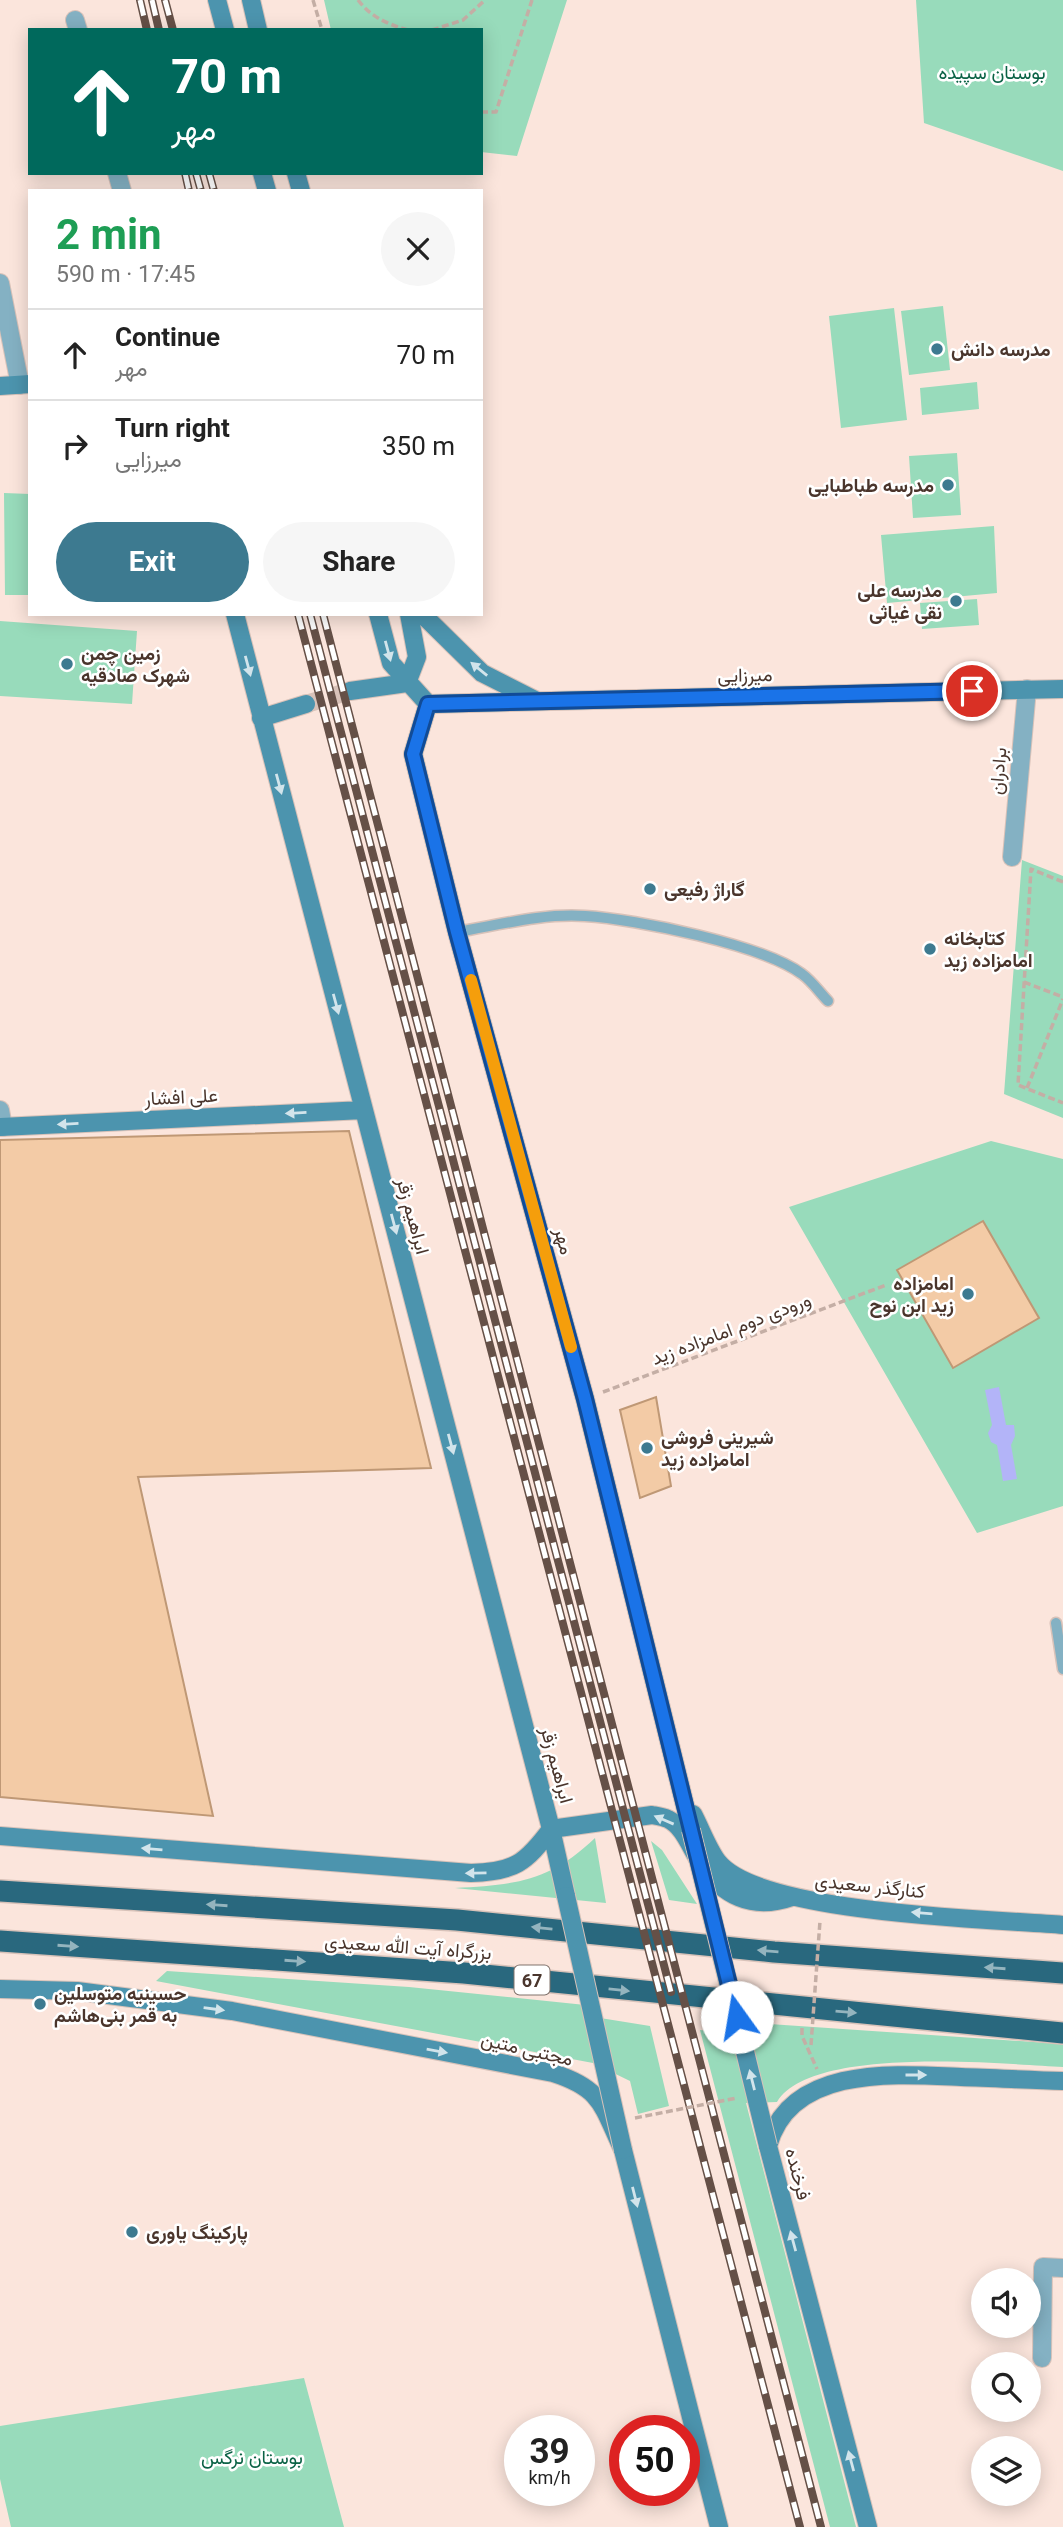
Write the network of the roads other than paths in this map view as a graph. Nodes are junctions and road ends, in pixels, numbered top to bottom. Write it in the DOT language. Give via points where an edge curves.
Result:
graph roads {
  1 [pos="217,0"];
  2 [pos="251,0"];
  3 [pos="224,28"];
  4 [pos="258,28"];
  5 [pos="0,283"];
  6 [pos="25,385"];
  7 [pos="0,386"];
  8 [pos="236,616"];
  9 [pos="379,616"];
  10 [pos="408,616"];
  11 [pos="424,616"];
  12 [pos="407,683"];
  13 [pos="1063,689"];
  14 [pos="1027,690"];
  15 [pos="350,691"];
  16 [pos="538,701"];
  17 [pos="306,704"];
  18 [pos="428,704"];
  19 [pos="261,718"];
  20 [pos="1012,857"];
  21 [pos="457,932"];
  22 [pos="828,1001"];
  23 [pos="364,1110"];
  24 [pos="1,1121"];
  25 [pos="1056,1623"];
  26 [pos="1063,1669"];
  27 [pos="682,1792"];
  28 [pos="551,1829"];
  29 [pos="0,1836"];
  30 [pos="0,1891"];
  31 [pos="792,1897"];
  32 [pos="1063,1925"];
  33 [pos="0,1941"];
  34 [pos="1063,1973"];
  35 [pos="0,1989"];
  36 [pos="1063,2033"];
  37 [pos="1063,2081"];
  38 [pos="768,2147"];
  39 [pos="622,2150"];
  40 [pos="1063,2269"];
  41 [pos="1042,2358"];
  42 [pos="719,2527"];
  43 [pos="868,2527"];
  1 -- 3 [label="street"];
  2 -- 4 [label="street"];
  5 -- 6 [label="street"];
  6 -- 7 [label="street"];
  8 -- 19 [label="street, ابراهیم زقر, one-way"];
  9 -- 12 [label="street, one-way" via="391,663"];
  10 -- 12 [label="street" via="417,657"];
  16 -- 11 [label="street, one-way" via="482,673"];
  12 -- 15 [label="street"];
  12 -- 18 [label="street"];
  13 -- 14 [label="street, میرزایی"];
  14 -- 16 [label="street, میرزایی"];
  14 -- 20 [label="street, برادران"];
  16 -- 18 [label="street, میرزایی"];
  17 -- 19 [label="street"];
  18 -- 21 [label="street, مهر" via="413,754"];
  19 -- 23 [label="street, ابراهیم زقر, one-way"];
  21 -- 22 [label="lane" via="585,916 666,928 765,954 802,974"];
  21 -- 27 [label="street, مهر" via="585,1399"];
  23 -- 24 [label="street, علی افشار, one-way"];
  23 -- 28 [label="street, ابراهیم زقر, one-way"];
  25 -- 26 [label="lane"];
  27 -- 31 [label="street, کنارگذر سعیدی" via="719,1863 752,1885"];
  38 -- 27 [label="street, one-way, bridge"];
  28 -- 29 [label="street, one-way" via="533,1854 512,1868 471,1873"];
  31 -- 28 [label="street, one-way" via="774,1903 725,1892 681,1830 667,1818 652,1815"];
  28 -- 39 [label="street, ابراهیم زقر, bridge"];
  34 -- 30 [label="highway, بزرگراه آیت الله سعیدی, one-way" via="775,1952 457,1920"];
  32 -- 31 [label="street, کنارگذر سعیدی, one-way" via="835,1906"];
  33 -- 36 [label="highway, بزرگراه آیت الله سعیدی / 67, one-way" via="464,1973"];
  35 -- 39 [label="street, مجتبی متین, one-way" via="77,1991 232,2011 553,2073 598,2096"];
  38 -- 37 [label="street, فرخنده, one-way" via="784,2113 802,2098 825,2086 867,2076"];
  43 -- 38 [label="street, فرخنده, one-way"];
  39 -- 42 [label="street, مجتبی متین, one-way"];
  40 -- 41 [label="street" via="1043,2267"];
}
